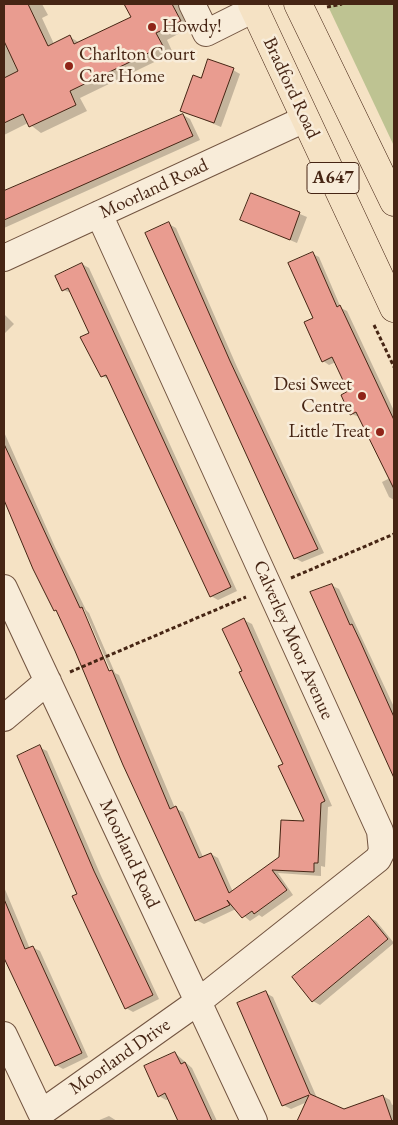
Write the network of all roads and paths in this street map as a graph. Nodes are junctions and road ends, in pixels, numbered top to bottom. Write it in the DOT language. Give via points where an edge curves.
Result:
graph roads {
  1 [pos="192,4"];
  2 [pos="342,4"];
  3 [pos="253,6"];
  4 [pos="310,6"];
  5 [pos="305,119"];
  6 [pos="394,202"];
  7 [pos="100,214"];
  8 [pos="4,258"];
  9 [pos="394,308"];
  10 [pos="394,534"];
  11 [pos="268,587"];
  12 [pos="4,588"];
  13 [pos="48,681"];
  14 [pos="4,718"];
  15 [pos="198,1001"];
  16 [pos="4,1035"];
  17 [pos="42,1117"];
  18 [pos="254,1121"];
  1 -- 3 [label="street" via="206,33"];
  2 -- 4 [label="path"];
  3 -- 5 [label="highway, Bradford Road / A647"];
  4 -- 6 [label="highway, A647"];
  5 -- 7 [label="street, Moorland Road"];
  5 -- 9 [label="highway, Bradford Road / A647"];
  7 -- 8 [label="street, Moorland Road"];
  7 -- 11 [label="street, Calverley Moor Avenue"];
  10 -- 11 [label="path"];
  11 -- 13 [label="path"];
  11 -- 15 [label="street, Calverley Moor Avenue" via="380,831 382,851 378,859"];
  12 -- 13 [label="street, Moorland Road"];
  13 -- 14 [label="street"];
  13 -- 15 [label="street, Moorland Road"];
  15 -- 17 [label="street, Moorland Drive"];
  15 -- 18 [label="street, Moorland Road"];
  16 -- 17 [label="street, Moorland Drive"];
}
